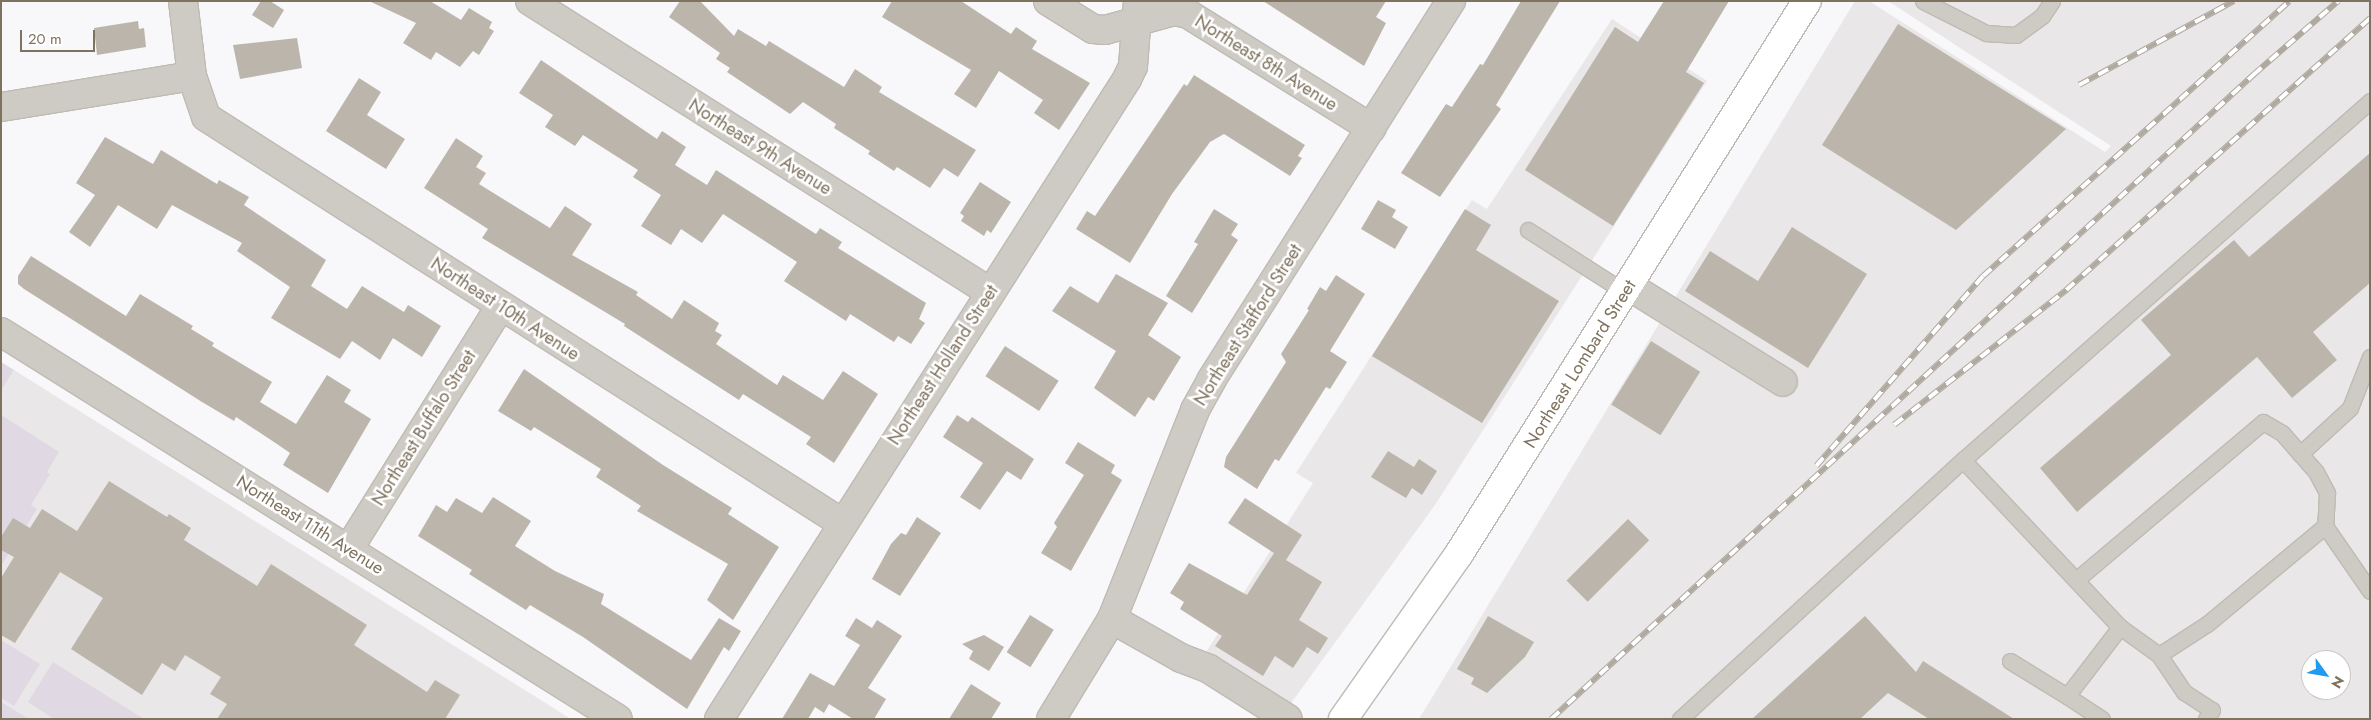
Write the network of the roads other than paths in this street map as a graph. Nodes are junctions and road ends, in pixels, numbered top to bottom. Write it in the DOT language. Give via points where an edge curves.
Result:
graph roads {
  1 [pos="183,1"];
  2 [pos="530,1"];
  3 [pos="1048,1"];
  4 [pos="1450,1"];
  5 [pos="1807,1"];
  6 [pos="1923,1"];
  7 [pos="2052,1"];
  8 [pos="1138,11"];
  9 [pos="192,76"];
  10 [pos="2370,101"];
  11 [pos="1,106"];
  12 [pos="1371,128"];
  13 [pos="1528,230"];
  14 [pos="1627,289"];
  15 [pos="990,292"];
  16 [pos="500,307"];
  17 [pos="1,332"];
  18 [pos="2370,357"];
  19 [pos="1783,382"];
  20 [pos="2300,454"];
  21 [pos="1963,460"];
  22 [pos="842,523"];
  23 [pos="2325,526"];
  24 [pos="348,550"];
  25 [pos="2076,580"];
  26 [pos="2370,590"];
  27 [pos="1112,619"];
  28 [pos="2120,627"];
  29 [pos="2159,655"];
  30 [pos="2010,661"];
  31 [pos="2067,696"];
  32 [pos="618,719"];
  33 [pos="718,719"];
  34 [pos="1051,719"];
  35 [pos="1288,719"];
  36 [pos="1343,719"];
  37 [pos="1680,719"];
  38 [pos="2102,719"];
  39 [pos="2206,719"];
  1 -- 9 [label="street, Northeast 10th Avenue"];
  2 -- 15 [label="street, Northeast 9th Avenue"];
  3 -- 8 [label="street, Northeast 8th Avenue" via="1092,29 1105,30"];
  4 -- 12 [label="street, Northeast Stafford Street"];
  5 -- 14 [label="main road, Northeast Lombard Street"];
  6 -- 7 [label="lane" via="1986,33 2016,35 2042,16"];
  8 -- 12 [label="street, Northeast 8th Avenue" via="1188,14"];
  8 -- 15 [label="street, Northeast Holland Street" via="1133,66 1127,79"];
  9 -- 11 [label="street"];
  9 -- 16 [label="street, Northeast 10th Avenue" via="206,117"];
  10 -- 21 [label="lane"];
  12 -- 27 [label="street, Northeast Stafford Street" via="1196,410"];
  13 -- 14 [label="lane"];
  14 -- 19 [label="street"];
  14 -- 36 [label="main road, Northeast Lombard Street" via="1454,562"];
  15 -- 22 [label="street, Northeast Holland Street"];
  16 -- 22 [label="street, Northeast 10th Avenue"];
  16 -- 24 [label="street, Northeast Buffalo Street"];
  17 -- 24 [label="street, Northeast 11th Avenue"];
  18 -- 20 [label="lane" via="2350,408"];
  20 -- 23 [label="lane" via="2316,472 2327,493"];
  20 -- 25 [label="lane" via="2282,433 2263,422"];
  21 -- 25 [label="lane"];
  21 -- 37 [label="lane"];
  22 -- 33 [label="street, Northeast Holland Street"];
  23 -- 26 [label="lane"];
  23 -- 29 [label="lane" via="2207,624"];
  24 -- 32 [label="street, Northeast 11th Avenue"];
  25 -- 28 [label="lane"];
  27 -- 34 [label="street, Northeast Stafford Street"];
  27 -- 35 [label="street" via="1181,658 1209,669"];
  28 -- 29 [label="lane"];
  28 -- 31 [label="lane"];
  29 -- 39 [label="lane" via="2184,692 2212,710"];
  30 -- 31 [label="lane"];
  31 -- 38 [label="lane"];
}
